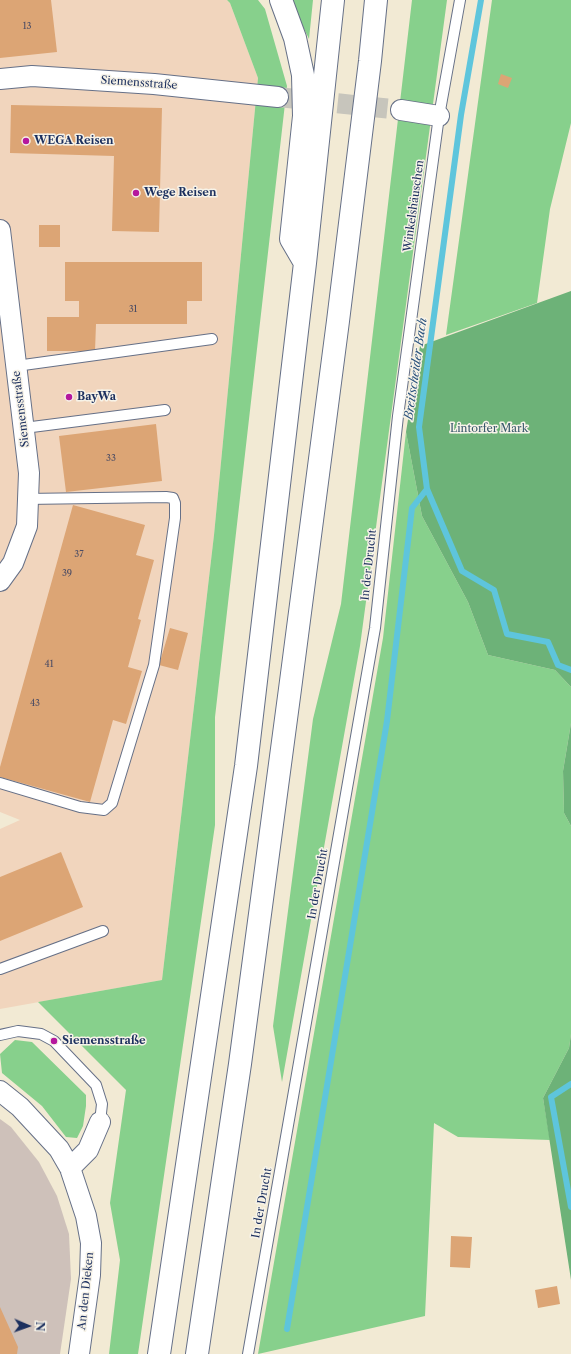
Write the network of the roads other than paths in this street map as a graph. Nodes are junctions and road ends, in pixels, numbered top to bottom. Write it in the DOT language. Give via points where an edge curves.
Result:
graph roads {
  1 [pos="281,0"];
  2 [pos="333,0"];
  3 [pos="376,0"];
  4 [pos="385,0"];
  5 [pos="460,0"];
  6 [pos="370,61"];
  7 [pos="0,79"];
  8 [pos="278,96"];
  9 [pos="401,110"];
  10 [pos="439,116"];
  11 [pos="0,230"];
  12 [pos="306,263"];
  13 [pos="212,339"];
  14 [pos="16,366"];
  15 [pos="165,410"];
  16 [pos="398,416"];
  17 [pos="24,428"];
  18 [pos="27,499"];
  19 [pos="0,581"];
  20 [pos="0,783"];
  21 [pos="103,931"];
  22 [pos="0,969"];
  23 [pos="0,1035"];
  24 [pos="0,1091"];
  25 [pos="100,1122"];
  26 [pos="70,1168"];
  27 [pos="79,1354"];
  28 [pos="159,1354"];
  29 [pos="197,1354"];
  30 [pos="248,1354"];
  1 -- 12 [label="highway" via="295,38 303,75 304,116 291,239"];
  2 -- 12 [label="highway"];
  3 -- 6 [label="highway"];
  4 -- 6 [label="highway"];
  5 -- 10 [label="lane, Winkelshäuschen"];
  6 -- 29 [label="highway" via="239,1072"];
  7 -- 8 [label="street, Siemensstraße" via="32,76"];
  9 -- 10 [label="street"];
  10 -- 16 [label="lane, Winkelshäuschen"];
  11 -- 14 [label="street, Siemensstraße"];
  12 -- 28 [label="highway" via="246,766"];
  13 -- 14 [label="lane"];
  14 -- 17 [label="street, Siemensstraße"];
  15 -- 17 [label="lane"];
  16 -- 30 [label="lane, In der Drucht" via="375,628"];
  17 -- 18 [label="street, Siemensstraße" via="29,473"];
  18 -- 19 [label="street, Siemensstraße" via="27,526 13,563"];
  18 -- 20 [label="lane" via="166,497 173,498 176,503 175,518 154,665 112,803 104,810 80,807"];
  21 -- 22 [label="lane"];
  23 -- 25 [label="lane" via="18,1031 42,1034 54,1041 96,1085 102,1104"];
  24 -- 26 [label="street, An den Dieken" via="20,1106 59,1149"];
  25 -- 26 [label="street" via="88,1150"];
  26 -- 27 [label="street, An den Dieken" via="86,1216 91,1243 90,1274"];
}
